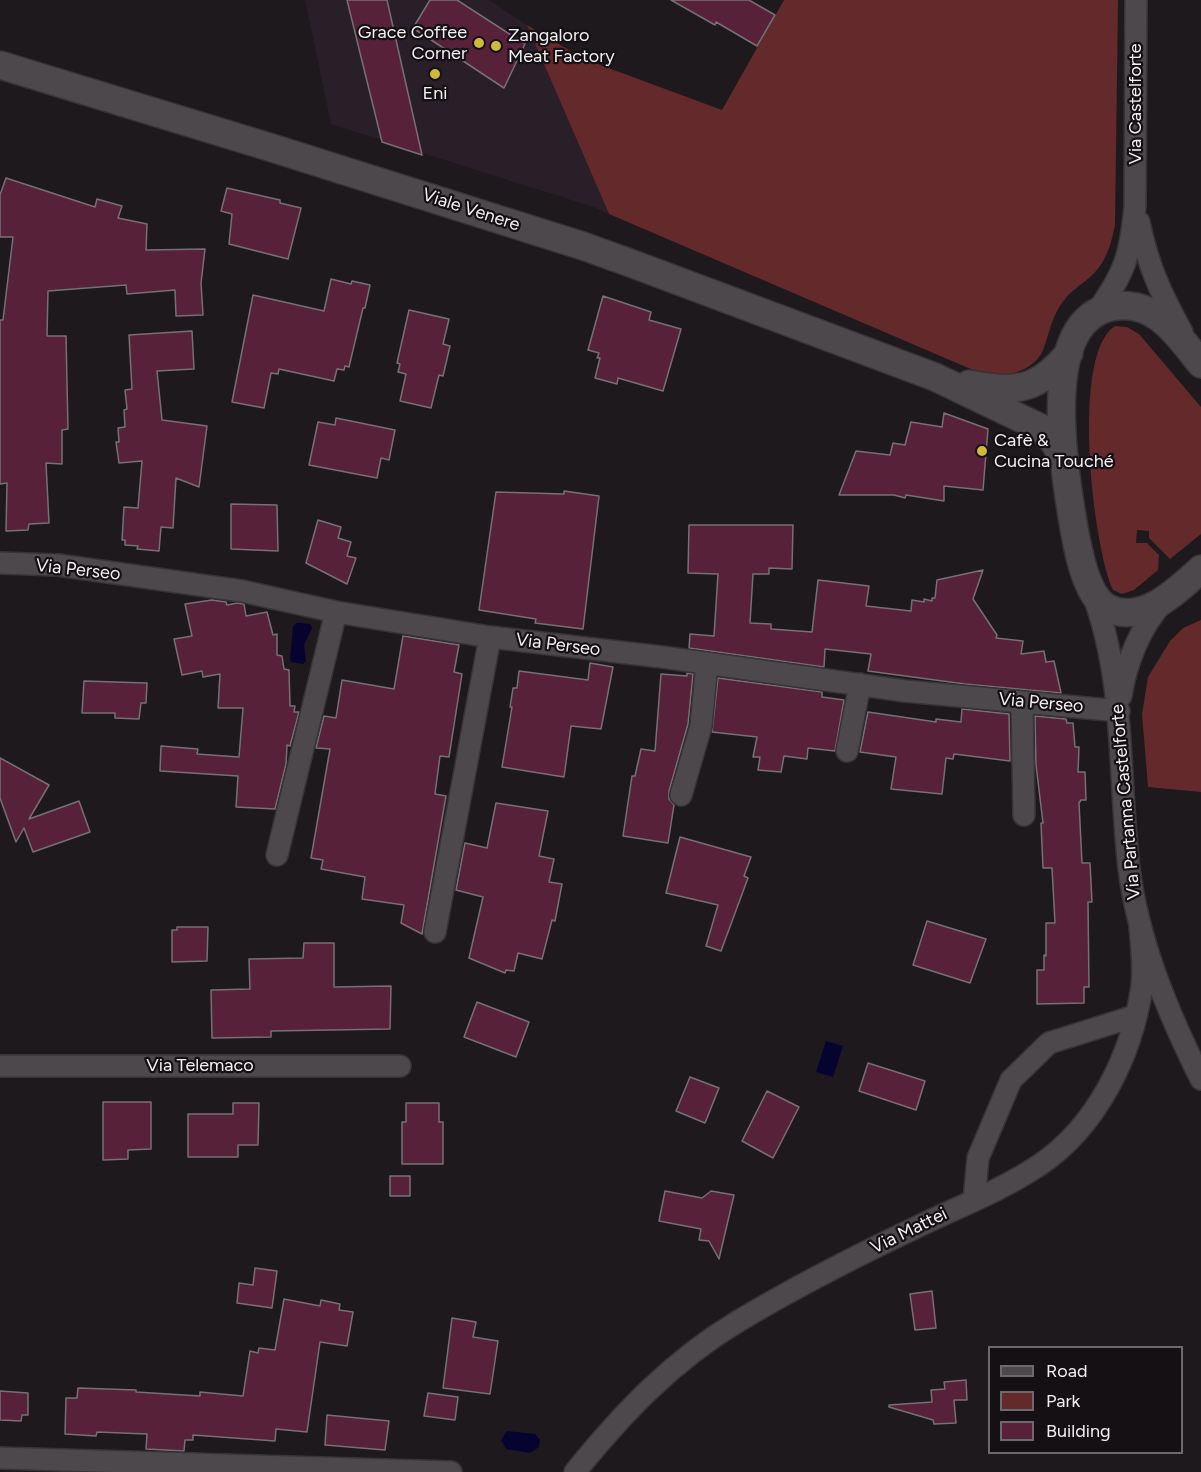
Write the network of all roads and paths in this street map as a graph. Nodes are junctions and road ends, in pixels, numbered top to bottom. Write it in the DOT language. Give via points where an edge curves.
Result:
graph roads {
  1 [pos="1136,0"];
  2 [pos="0,66"];
  3 [pos="1136,207"];
  4 [pos="1096,313"];
  5 [pos="1069,353"];
  6 [pos="1198,361"];
  7 [pos="935,377"];
  8 [pos="1063,458"];
  9 [pos="0,563"];
  10 [pos="1201,569"];
  11 [pos="1201,584"];
  12 [pos="1091,589"];
  13 [pos="1170,596"];
  14 [pos="336,612"];
  15 [pos="490,637"];
  16 [pos="707,663"];
  17 [pos="860,684"];
  18 [pos="1022,702"];
  19 [pos="1119,711"];
  20 [pos="847,751"];
  21 [pos="681,795"];
  22 [pos="1024,815"];
  23 [pos="278,855"];
  24 [pos="1140,928"];
  25 [pos="435,932"];
  26 [pos="1136,1016"];
  27 [pos="0,1066"];
  28 [pos="400,1066"];
  29 [pos="1201,1079"];
  30 [pos="974,1200"];
  31 [pos="0,1458"];
  32 [pos="451,1472"];
  33 [pos="575,1472"];
  1 -- 3 [label="street, Via Castelforte"];
  2 -- 7 [label="street, Viale Venere" via="583,246"];
  3 -- 4 [label="street, Via Castelforte" via="1128,258 1121,276"];
  3 -- 6 [label="street, Via Castelforte" via="1154,279"];
  4 -- 5 [label="street" via="1078,332"];
  4 -- 6 [label="street" via="1128,305 1150,311 1172,329"];
  5 -- 7 [label="street, Viale Venere" via="1047,375 1022,388 994,389"];
  5 -- 8 [label="street" via="1061,409"];
  7 -- 8 [label="street, Viale Venere" via="1041,428"];
  8 -- 12 [label="street" via="1075,533"];
  9 -- 14 [label="street, Via Perseo" via="58,565 242,591"];
  10 -- 13 [label="street"];
  11 -- 13 [label="street"];
  12 -- 13 [label="street" via="1106,607 1122,612 1150,608"];
  12 -- 19 [label="street, Via Partanna Castelforte"];
  13 -- 19 [label="street" via="1149,621 1133,652"];
  14 -- 15 [label="street, Via Perseo"];
  14 -- 23 [label="street"];
  15 -- 16 [label="street, Via Perseo"];
  15 -- 25 [label="street"];
  16 -- 17 [label="street, Via Perseo"];
  16 -- 21 [label="street" via="701,726"];
  17 -- 18 [label="street, Via Perseo"];
  17 -- 20 [label="street"];
  18 -- 19 [label="street, Via Perseo"];
  18 -- 22 [label="street"];
  19 -- 24 [label="street, Via Partanna Castelforte" via="1125,831"];
  24 -- 26 [label="street, Via Mattei" via="1142,978"];
  24 -- 29 [label="street, Via Partanna Castelforte" via="1156,977"];
  26 -- 30 [label="street, Via Mattei" via="1106,1092 1065,1145 1008,1184"];
  26 -- 30 [label="street" via="1049,1043 1011,1080 978,1158"];
  27 -- 28 [label="street, Via Telemaco"];
  30 -- 33 [label="street, Via Mattei" via="825,1272 703,1344 646,1392"];
  31 -- 32 [label="street"];
}
